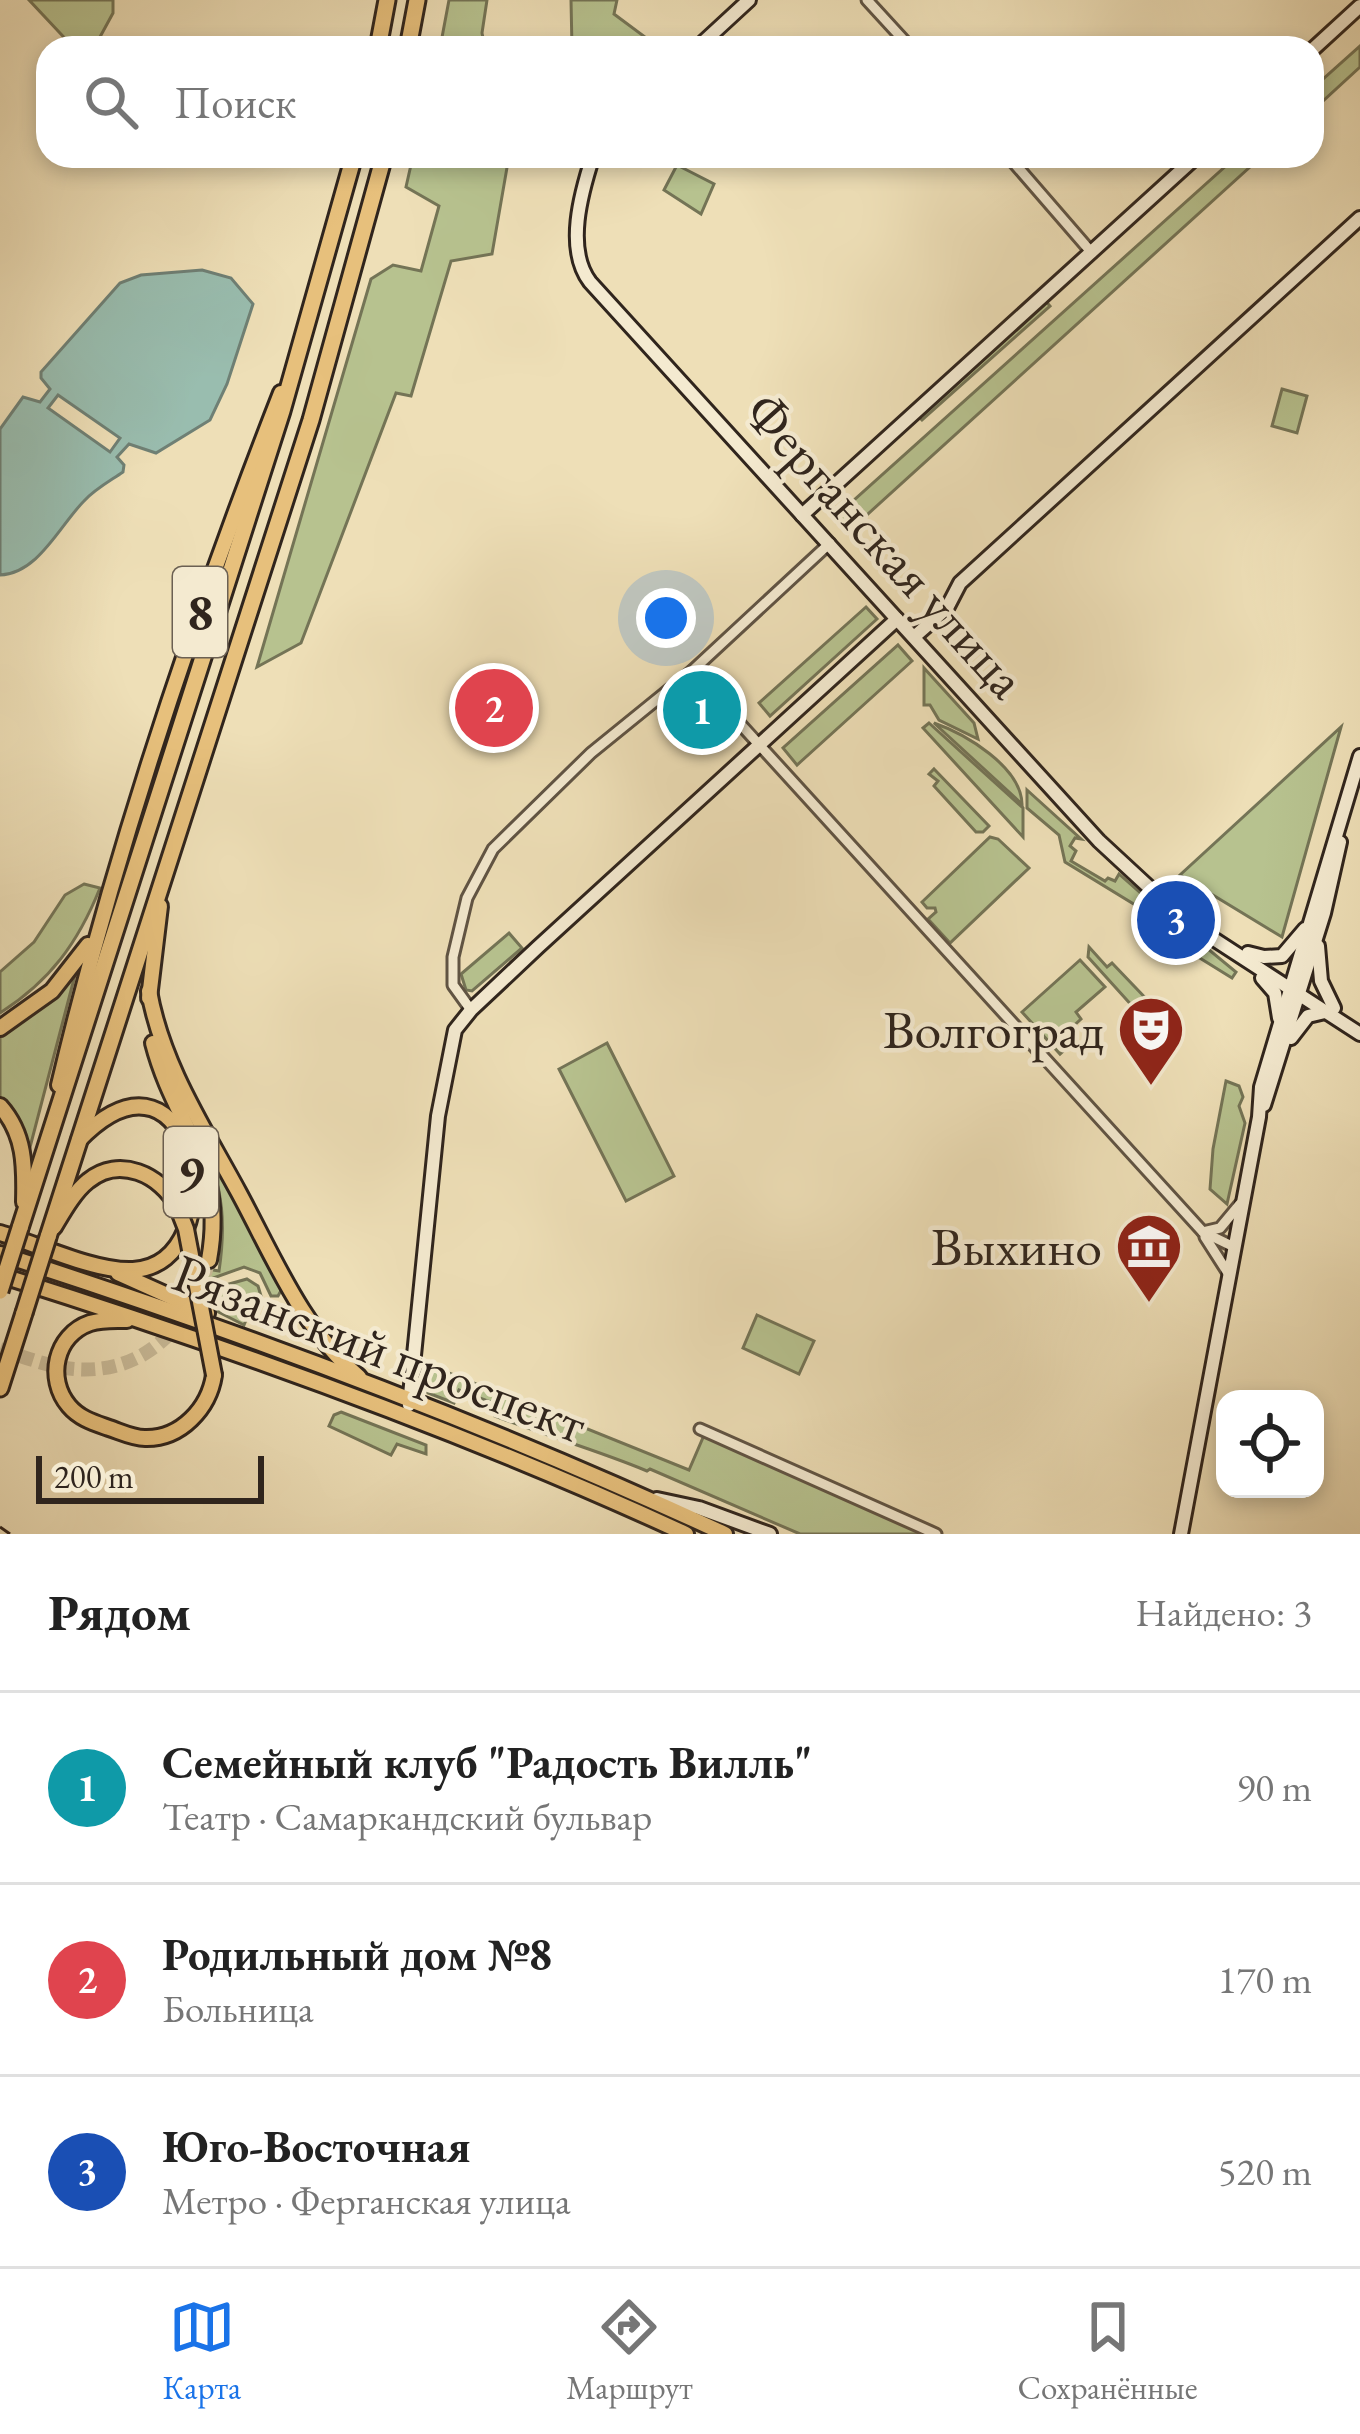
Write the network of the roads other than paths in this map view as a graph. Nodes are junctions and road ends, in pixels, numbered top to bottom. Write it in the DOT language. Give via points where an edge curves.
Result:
graph roads {
  1 [pos="387,0"];
  2 [pos="417,0"];
  3 [pos="749,0"];
  4 [pos="867,0"];
  5 [pos="1360,6"];
  6 [pos="380,36"];
  7 [pos="410,36"];
  8 [pos="710,36"];
  9 [pos="900,36"];
  10 [pos="1324,39"];
  11 [pos="351,168"];
  12 [pos="381,168"];
  13 [pos="590,168"];
  14 [pos="1018,168"];
  15 [pos="1184,168"];
  16 [pos="1360,218"];
  17 [pos="1092,253"];
  18 [pos="311,316"];
  19 [pos="802,514"];
  20 [pos="830,543"];
  21 [pos="897,619"];
  22 [pos="914,637"];
  23 [pos="692,671"];
  24 [pos="760,746"];
  25 [pos="1360,756"];
  26 [pos="168,861"];
  27 [pos="102,913"];
  28 [pos="1312,930"];
  29 [pos="1246,956"];
  30 [pos="1296,987"];
  31 [pos="149,992"];
  32 [pos="471,1010"];
  33 [pos="1330,1010"];
  34 [pos="1280,1020"];
  35 [pos="0,1028"];
  36 [pos="1360,1029"];
  37 [pos="1282,1051"];
  38 [pos="0,1106"];
  39 [pos="1259,1117"];
  40 [pos="79,1140"];
  41 [pos="41,1160"];
  42 [pos="1243,1200"];
  43 [pos="20,1228"];
  44 [pos="1203,1232"];
  45 [pos="0,1233"];
  46 [pos="48,1237"];
  47 [pos="1234,1247"];
  48 [pos="0,1254"];
  49 [pos="209,1260"];
  50 [pos="98,1264"];
  51 [pos="1228,1274"];
  52 [pos="0,1275"];
  53 [pos="0,1291"];
  54 [pos="149,1323"];
  55 [pos="242,1335"];
  56 [pos="368,1384"];
  57 [pos="0,1388"];
  58 [pos="408,1410"];
  59 [pos="700,1429"];
  60 [pos="641,1496"];
  61 [pos="627,1507"];
  62 [pos="665,1534"];
  63 [pos="686,1534"];
  64 [pos="725,1534"];
  65 [pos="770,1534"];
  66 [pos="936,1534"];
  67 [pos="1180,1534"];
  1 -- 6 [label="highway"];
  2 -- 7 [label="highway"];
  3 -- 8 [label="street"];
  4 -- 9 [label="street"];
  5 -- 10 [label="street"];
  11 -- 18 [label="highway"];
  12 -- 26 [label="highway" via="316,401"];
  13 -- 19 [label="street, Ферганская улица" via="577,257 590,282"];
  14 -- 17 [label="street"];
  15 -- 17 [label="street"];
  16 -- 22 [label="street" via="960,584"];
  17 -- 19 [label="street"];
  18 -- 27 [label="main road, 8" via="212,574"];
  18 -- 41 [label="highway"];
  19 -- 20 [label="street, Ферганская улица"];
  20 -- 21 [label="street, Ферганская улица"];
  20 -- 23 [label="street"];
  21 -- 22 [label="street, Ферганская улица"];
  21 -- 24 [label="street"];
  22 -- 29 [label="street, Ферганская улица" via="1073,814"];
  23 -- 24 [label="street"];
  23 -- 32 [label="street" via="591,753 481,867 453,957 453,985"];
  24 -- 32 [label="street"];
  24 -- 44 [label="street"];
  25 -- 28 [label="street"];
  26 -- 31 [label="main road"];
  26 -- 40 [label="highway"];
  27 -- 35 [label="main road, 8" via="72,970"];
  27 -- 41 [label="main road"];
  28 -- 29 [label="street" via="1282,956"];
  28 -- 30 [label="street"];
  28 -- 33 [label="street"];
  29 -- 30 [label="street, Ферганская улица"];
  29 -- 34 [label="street" via="1271,986"];
  30 -- 33 [label="street, Ферганская улица"];
  30 -- 34 [label="street"];
  30 -- 37 [label="street"];
  31 -- 49 [label="main road" via="156,1056 212,1187"];
  31 -- 56 [label="main road" via="165,1053 295,1297 328,1347"];
  32 -- 58 [label="street" via="452,1038 438,1117"];
  33 -- 36 [label="street, Ферганская улица"];
  33 -- 37 [label="street" via="1304,1019"];
  34 -- 39 [label="street"];
  37 -- 39 [label="street"];
  38 -- 43 [label="main road" via="23,1153"];
  39 -- 42 [label="street"];
  40 -- 46 [label="highway"];
  40 -- 50 [label="main road, 9" via="110,1111 146,1106 176,1125 190,1160 191,1209 177,1249 138,1270"];
  41 -- 43 [label="highway"];
  42 -- 44 [label="street" via="1220,1228"];
  42 -- 47 [label="street"];
  43 -- 53 [label="highway, bridge"];
  44 -- 47 [label="street"];
  44 -- 51 [label="street"];
  45 -- 50 [label="main road"];
  46 -- 54 [label="main road, bridge" via="73,1198 102,1173 148,1175 170,1193 185,1229 214,1375 195,1416 157,1437 76,1413 56,1375 65,1342 93,1322"];
  46 -- 57 [label="highway, bridge"];
  47 -- 51 [label="street"];
  48 -- 55 [label="main road, Рязанский проспект"];
  50 -- 55 [label="main road"];
  51 -- 67 [label="street"];
  52 -- 54 [label="main road, Рязанский проспект"];
  54 -- 58 [label="main road, Рязанский проспект"];
  55 -- 56 [label="main road, Рязанский проспект"];
  56 -- 58 [label="main road, Рязанский проспект"];
  58 -- 60 [label="main road, Рязанский проспект"];
  58 -- 61 [label="main road, Рязанский проспект"];
  59 -- 66 [label="street"];
  60 -- 64 [label="main road, Рязанский проспект"];
  60 -- 65 [label="street"];
  61 -- 62 [label="street"];
  61 -- 63 [label="main road, Рязанский проспект"];
}
